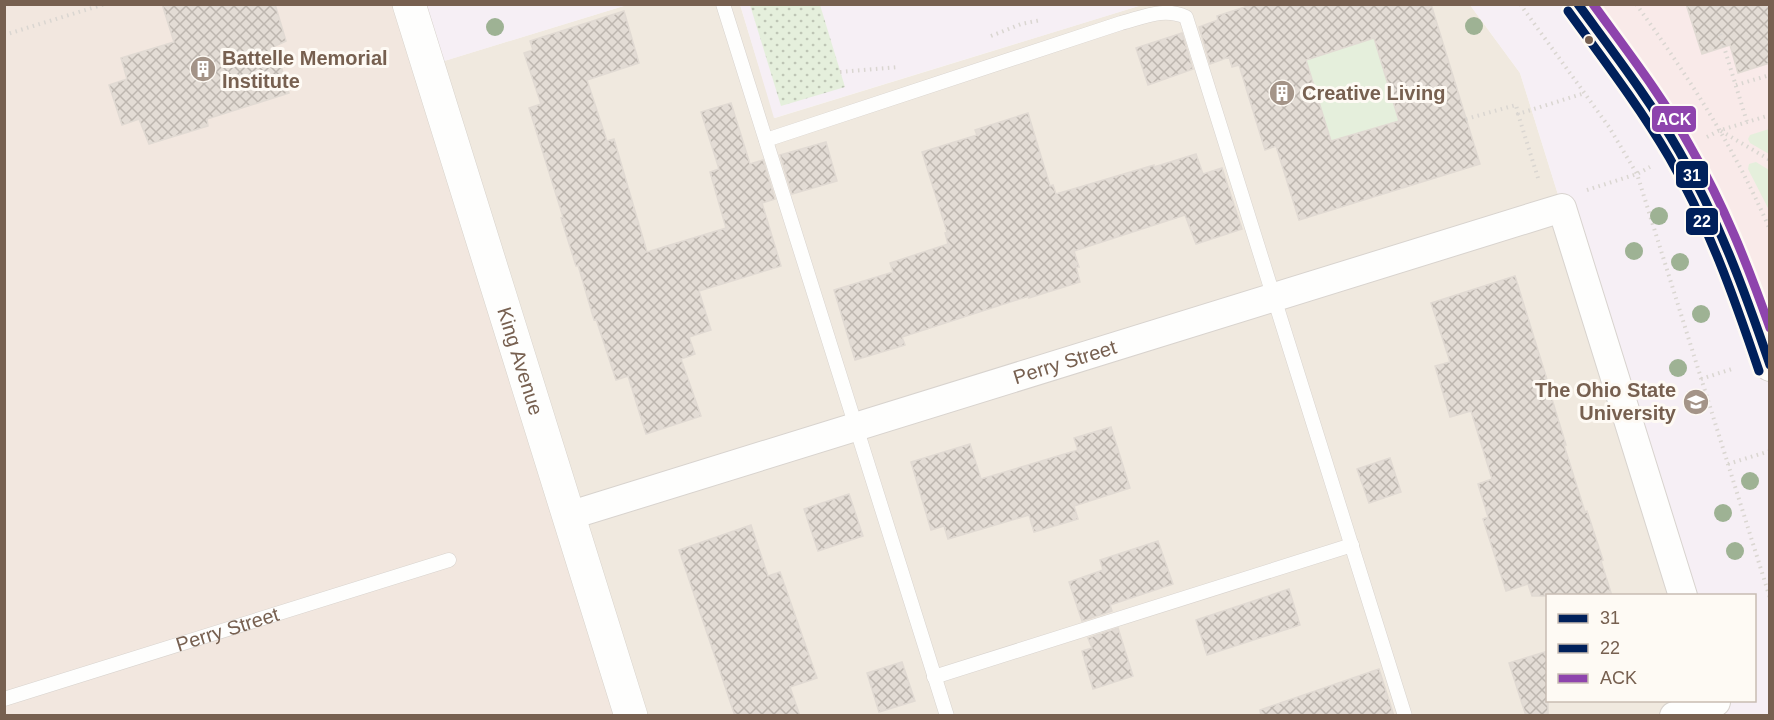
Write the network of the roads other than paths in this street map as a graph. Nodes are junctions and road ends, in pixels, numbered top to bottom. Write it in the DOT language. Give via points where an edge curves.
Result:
graph roads {
  1 [pos="409,4"];
  2 [pos="723,4"];
  3 [pos="1578,4"];
  4 [pos="766,140"];
  5 [pos="1274,297"];
  6 [pos="1770,367"];
  7 [pos="856,427"];
  8 [pos="568,516"];
  9 [pos="1352,545"];
  10 [pos="449,560"];
  11 [pos="1682,594"];
  12 [pos="934,676"];
  13 [pos="4,699"];
  14 [pos="1717,706"];
  15 [pos="631,716"];
  16 [pos="946,716"];
  17 [pos="1405,716"];
  18 [pos="1674,716"];
  1 -- 8 [label="street, King Avenue"];
  2 -- 4 [label="lane"];
  3 -- 6 [label="street" via="1648,101 1700,188 1738,273"];
  4 -- 5 [label="lane" via="1121,23 1174,12 1186,17"];
  4 -- 7 [label="lane"];
  5 -- 7 [label="street, Perry Street"];
  5 -- 9 [label="lane"];
  5 -- 11 [label="street, Perry Street" via="1562,208"];
  7 -- 8 [label="street, Perry Street"];
  7 -- 12 [label="lane"];
  8 -- 15 [label="street, King Avenue"];
  9 -- 12 [label="lane"];
  9 -- 17 [label="lane"];
  10 -- 13 [label="lane, Perry Street"];
  12 -- 16 [label="lane"];
  14 -- 18 [label="street"];
}
